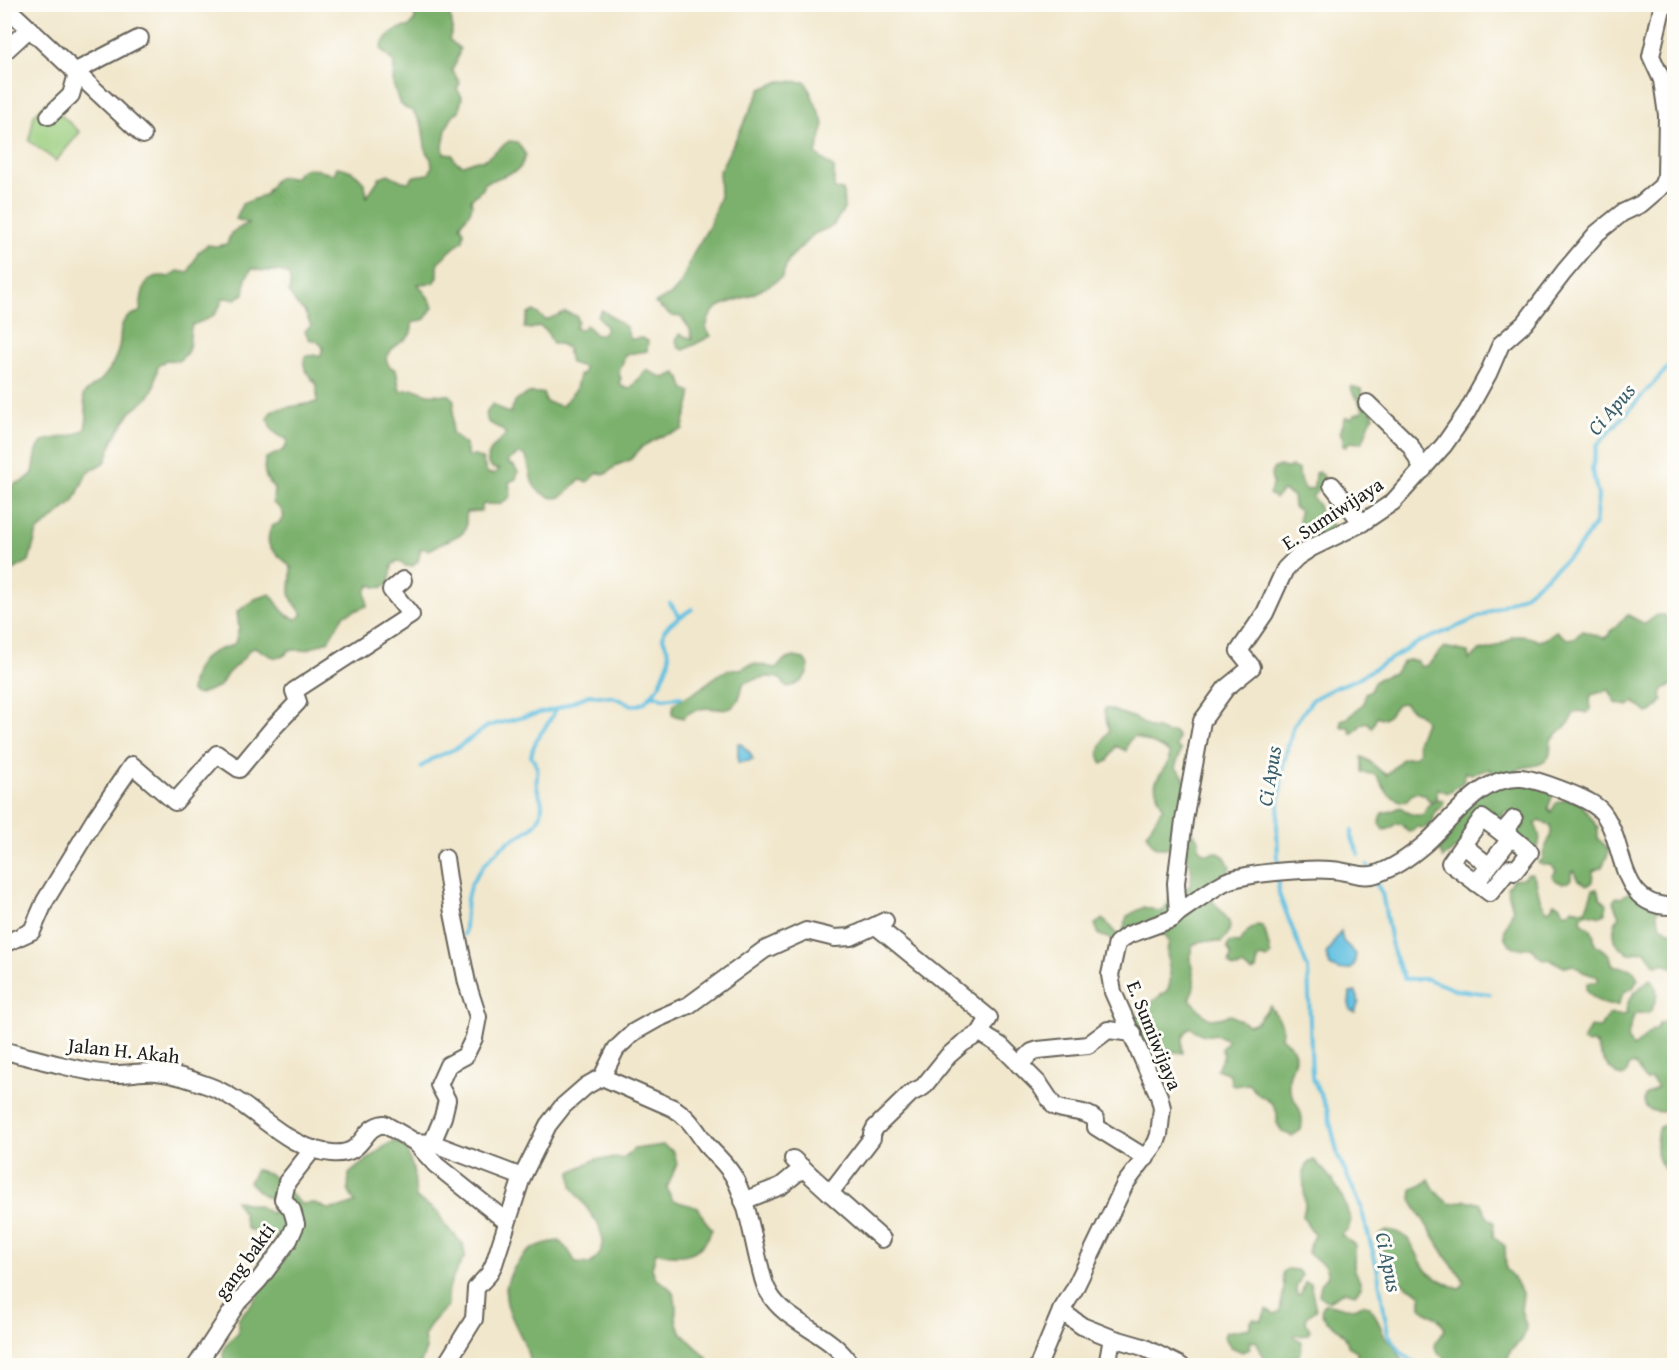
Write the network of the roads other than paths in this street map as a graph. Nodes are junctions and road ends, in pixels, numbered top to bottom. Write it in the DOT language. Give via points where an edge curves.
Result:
graph roads {
  1 [pos="1663,4"];
  2 [pos="4,5"];
  3 [pos="29,29"];
  4 [pos="140,38"];
  5 [pos="4,52"];
  6 [pos="76,73"];
  7 [pos="49,116"];
  8 [pos="143,135"];
  9 [pos="1367,403"];
  10 [pos="1423,470"];
  11 [pos="1332,485"];
  12 [pos="1362,523"];
  13 [pos="403,580"];
  14 [pos="1514,819"];
  15 [pos="1506,836"];
  16 [pos="1463,846"];
  17 [pos="445,858"];
  18 [pos="1498,864"];
  19 [pos="1674,906"];
  20 [pos="1178,913"];
  21 [pos="4,944"];
  22 [pos="1133,1033"];
  23 [pos="980,1034"];
  24 [pos="4,1050"];
  25 [pos="1019,1065"];
  26 [pos="602,1077"];
  27 [pos="423,1142"];
  28 [pos="313,1149"];
  29 [pos="1146,1158"];
  30 [pos="522,1177"];
  31 [pos="830,1193"];
  32 [pos="743,1201"];
  33 [pos="507,1222"];
  34 [pos="882,1239"];
  35 [pos="1061,1311"];
  36 [pos="1112,1338"];
  37 [pos="196,1365"];
  38 [pos="444,1365"];
  39 [pos="851,1365"];
  40 [pos="1038,1365"];
  41 [pos="1107,1365"];
  42 [pos="1181,1365"];
  1 -- 10 [label="street, E. Sumiwijaya" via="1651,56 1662,80 1666,105 1666,176 1662,186 1597,233 1525,323 1501,344 1467,412"];
  2 -- 3 [label="street"];
  3 -- 5 [label="street"];
  3 -- 6 [label="street"];
  4 -- 6 [label="street"];
  6 -- 7 [label="street" via="71,95"];
  6 -- 8 [label="street"];
  9 -- 10 [label="street" via="1410,445"];
  10 -- 12 [label="street, E. Sumiwijaya" via="1394,502"];
  11 -- 12 [label="street"];
  12 -- 20 [label="street, E. Sumiwijaya" via="1311,548 1285,569 1265,613 1239,651 1252,668 1226,688 1203,721 1184,820 1176,883"];
  13 -- 21 [label="street" via="391,590 411,615 294,691 298,702 239,769 217,754 175,801 132,765 45,901 32,931"];
  14 -- 15 [label="street"];
  15 -- 16 [label="street" via="1482,818"];
  15 -- 18 [label="street"];
  15 -- 18 [label="street" via="1530,852 1514,872"];
  16 -- 18 [label="street"];
  16 -- 18 [label="street" via="1450,862 1490,893"];
  17 -- 27 [label="street" via="453,913 478,1017 465,1056 448,1065 439,1085 447,1100 443,1118"];
  19 -- 20 [label="street" via="1659,905 1635,890 1602,811 1576,795 1521,778 1494,783 1481,791 1404,860 1372,876 1330,870 1246,875 1225,882"];
  20 -- 22 [label="street, E. Sumiwijaya" via="1172,919 1128,935 1115,948 1110,975 1113,992"];
  22 -- 25 [label="street" via="1108,1030 1088,1045 1032,1052"];
  22 -- 29 [label="street, E. Sumiwijaya" via="1161,1108 1159,1135"];
  23 -- 25 [label="street" via="1001,1046"];
  23 -- 26 [label="street" via="989,1018 881,924 851,937 835,938 806,931 764,950 689,1005 634,1032 616,1049"];
  23 -- 31 [label="street" via="948,1056 923,1087 875,1128 872,1138"];
  24 -- 28 [label="street, Jalan H. Akah" via="96,1072 156,1072 190,1079 223,1091 280,1132"];
  25 -- 29 [label="street" via="1041,1085 1054,1106 1088,1114 1096,1120 1096,1127"];
  26 -- 30 [label="street" via="569,1100 548,1125"];
  26 -- 32 [label="street" via="683,1113 729,1168"];
  27 -- 28 [label="street, Jalan H. Akah" via="380,1124 372,1128 356,1149 332,1153"];
  27 -- 30 [label="street, Jalan H. Akah"];
  27 -- 33 [label="street" via="436,1165"];
  28 -- 37 [label="street, gang bakti" via="287,1182 283,1199 296,1224 289,1240 238,1302"];
  29 -- 35 [label="street, E. Sumiwijaya" via="1125,1184"];
  30 -- 33 [label="street"];
  31 -- 32 [label="street" via="798,1163 781,1186"];
  31 -- 34 [label="street"];
  32 -- 39 [label="street" via="768,1293"];
  33 -- 38 [label="street" via="489,1274 476,1288 474,1319"];
  35 -- 36 [label="street" via="1082,1326"];
  35 -- 40 [label="street, E. Sumiwijaya"];
  36 -- 41 [label="street"];
  36 -- 42 [label="street"];
}
